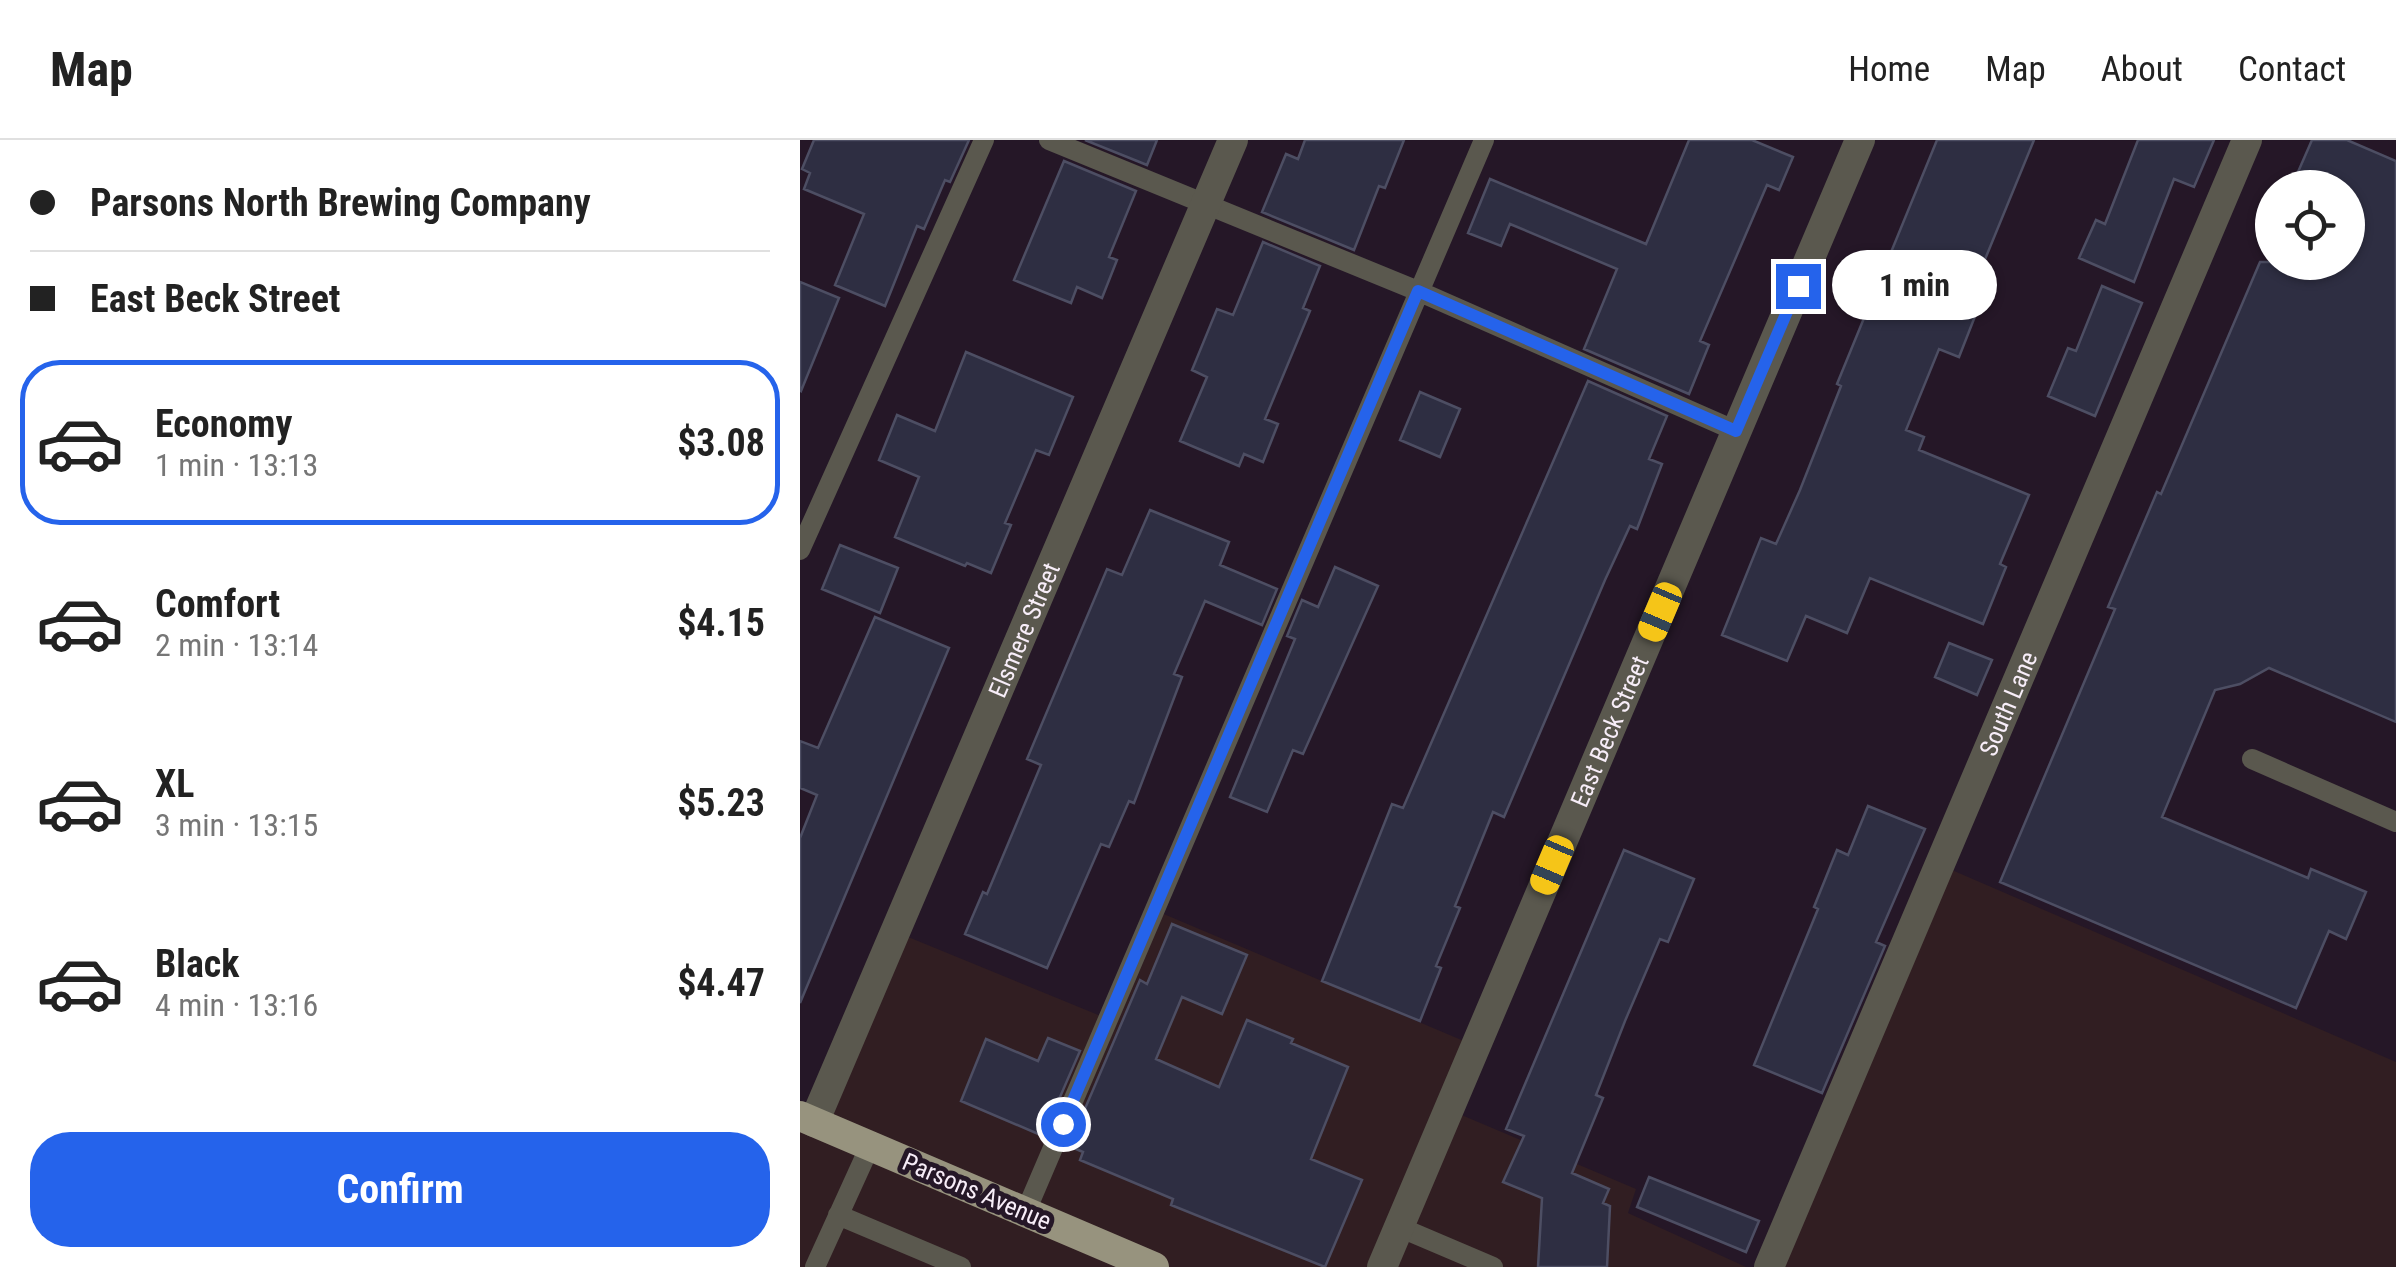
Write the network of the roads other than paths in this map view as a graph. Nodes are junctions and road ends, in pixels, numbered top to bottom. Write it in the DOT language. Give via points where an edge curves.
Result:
graph roads {
  1 [pos="984,140"];
  2 [pos="1049,140"];
  3 [pos="1233,140"];
  4 [pos="1484,140"];
  5 [pos="1860,140"];
  6 [pos="2247,140"];
  7 [pos="1206,204"];
  8 [pos="1418,291"];
  9 [pos="1736,431"];
  10 [pos="800,550"];
  11 [pos="2252,759"];
  12 [pos="2396,822"];
  13 [pos="807,1118"];
  14 [pos="870,1146"];
  15 [pos="1026,1212"];
  16 [pos="838,1215"];
  17 [pos="1399,1227"];
  18 [pos="1484,1265"];
  19 [pos="815,1267"];
  20 [pos="961,1267"];
  21 [pos="1154,1267"];
  22 [pos="1382,1267"];
  23 [pos="1769,1267"];
  1 -- 10 [label="lane"];
  2 -- 7 [label="lane"];
  3 -- 7 [label="street, Elsmere Street"];
  4 -- 8 [label="lane"];
  5 -- 9 [label="street, East Beck Street"];
  6 -- 23 [label="street, South Lane"];
  7 -- 8 [label="lane"];
  7 -- 13 [label="street, Elsmere Street"];
  8 -- 9 [label="lane"];
  8 -- 15 [label="lane"];
  9 -- 17 [label="street, East Beck Street"];
  11 -- 12 [label="lane"];
  13 -- 14 [label="main road, Parsons Avenue"];
  14 -- 15 [label="main road, Parsons Avenue"];
  14 -- 16 [label="lane"];
  15 -- 21 [label="main road, Parsons Avenue"];
  16 -- 19 [label="lane"];
  16 -- 20 [label="lane"];
  17 -- 18 [label="lane"];
  17 -- 22 [label="street, East Beck Street"];
}
